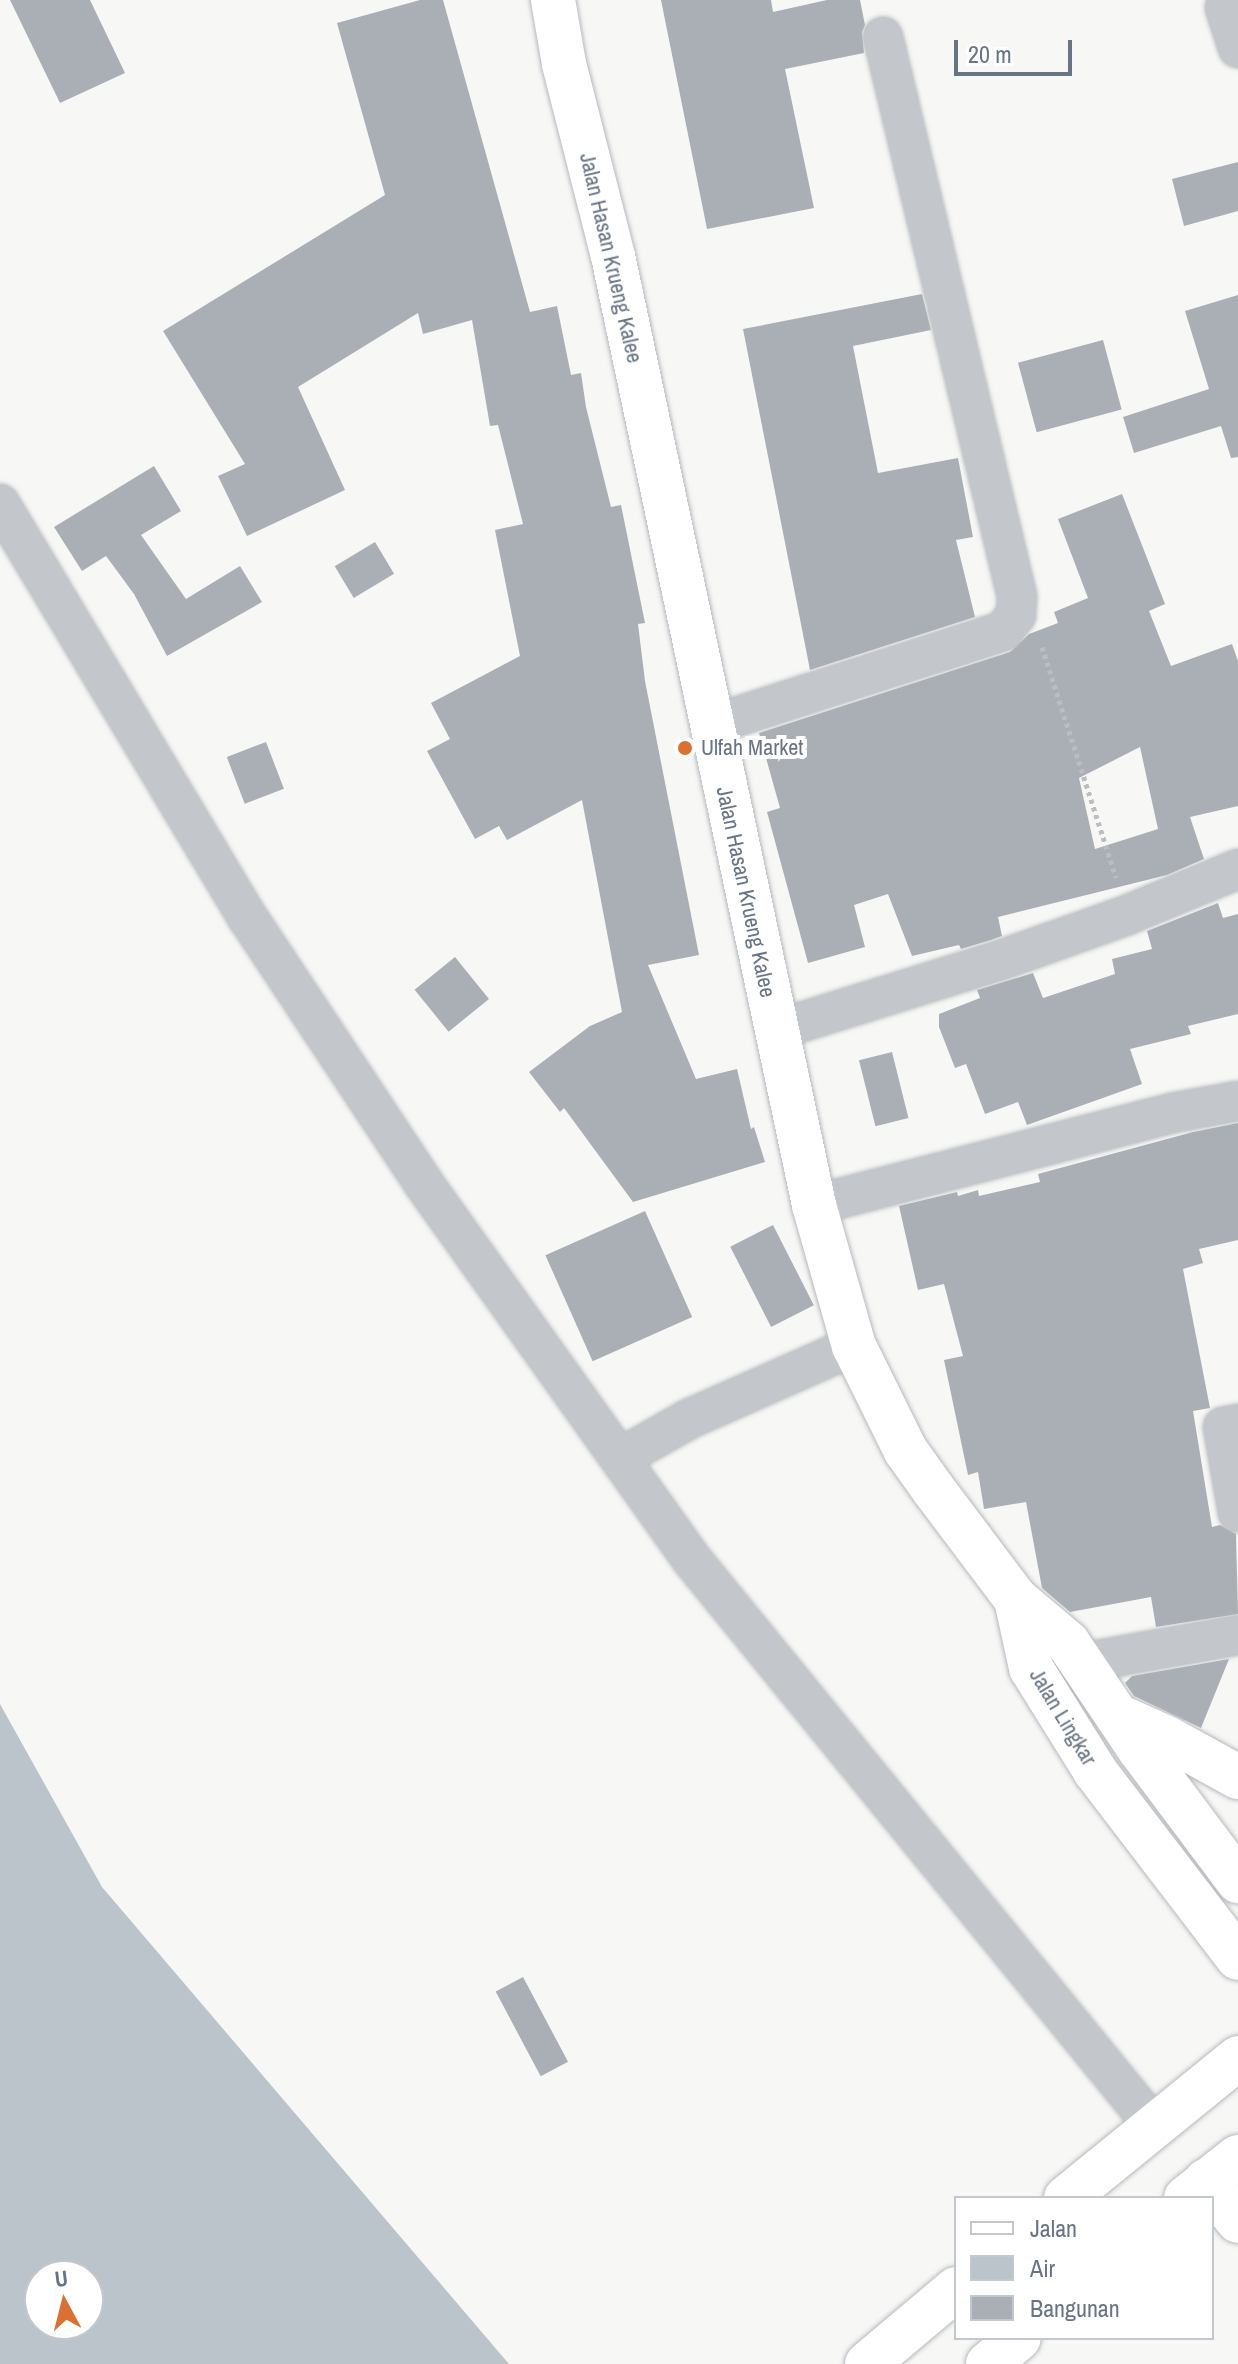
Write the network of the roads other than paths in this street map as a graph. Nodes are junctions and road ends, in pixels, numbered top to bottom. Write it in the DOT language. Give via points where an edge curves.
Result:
graph roads {
  1 [pos="553,0"];
  2 [pos="1227,0"];
  3 [pos="883,37"];
  4 [pos="1238,48"];
  5 [pos="0,504"];
  6 [pos="711,725"];
  7 [pos="1238,869"];
  8 [pos="776,1030"];
  9 [pos="1238,1101"];
  10 [pos="814,1205"];
  11 [pos="839,1352"];
  12 [pos="1238,1424"];
  13 [pos="620,1458"];
  14 [pos="1238,1513"];
  15 [pos="1016,1599"];
  16 [pos="1238,1635"];
  17 [pos="1081,1663"];
  18 [pos="1116,1715"];
  19 [pos="1238,1777"];
  20 [pos="1238,1881"];
  21 [pos="1238,1958"];
  22 [pos="1223,2071"];
  23 [pos="1154,2126"];
  24 [pos="1210,2179"];
  25 [pos="1068,2196"];
  26 [pos="1238,2221"];
  27 [pos="954,2291"];
  28 [pos="867,2364"];
  1 -- 6 [label="street, Jalan Hasan Krueng Kalee"];
  2 -- 4 [label="street"];
  3 -- 6 [label="street" via="1017,596 1016,615 1003,631"];
  5 -- 13 [label="street" via="326,1041"];
  6 -- 8 [label="street, Jalan Hasan Krueng Kalee"];
  7 -- 8 [label="street" via="998,961"];
  8 -- 10 [label="street, Jalan Hasan Krueng Kalee"];
  9 -- 10 [label="street" via="1172,1113"];
  10 -- 11 [label="street, Jalan Hasan Krueng Kalee"];
  11 -- 13 [label="street" via="689,1419"];
  11 -- 15 [label="street, Jalan Hasan Krueng Kalee"];
  12 -- 14 [label="street" via="1223,1427"];
  13 -- 23 [label="street" via="693,1561 806,1703"];
  15 -- 17 [label="street, Jalan Lingkar" via="1068,1643"];
  15 -- 21 [label="street, Jalan Lingkar" via="1031,1668 1095,1771"];
  16 -- 17 [label="street"];
  17 -- 18 [label="street, Jalan Lingkar"];
  18 -- 19 [label="street"];
  18 -- 20 [label="street, Jalan Lingkar"];
  22 -- 23 [label="street"];
  23 -- 25 [label="street"];
  24 -- 26 [label="street"];
  27 -- 28 [label="street"];
}
